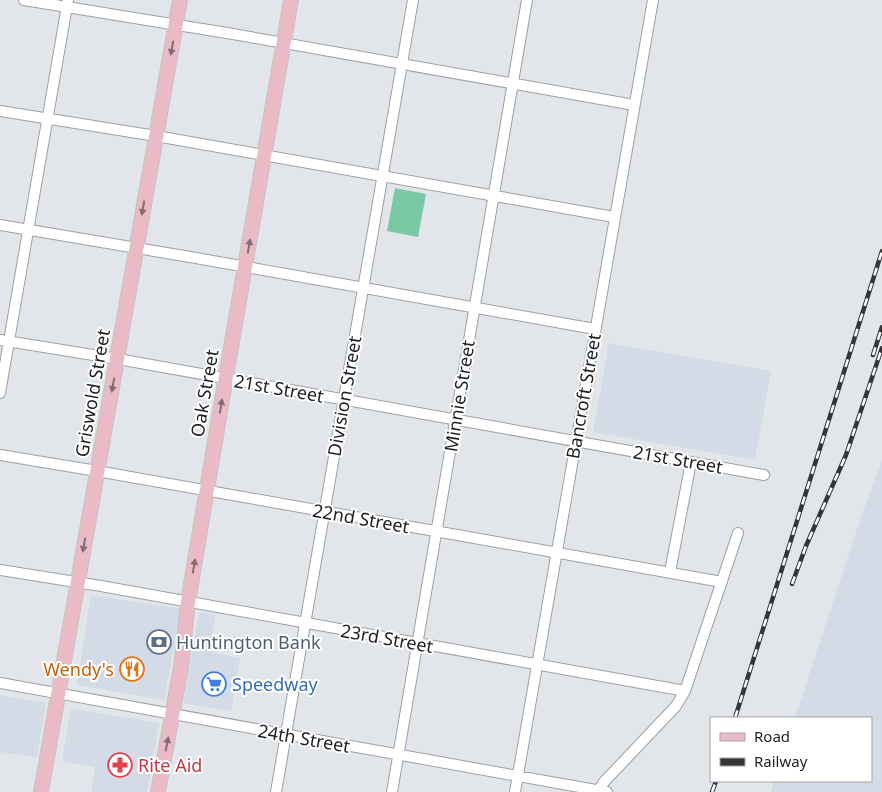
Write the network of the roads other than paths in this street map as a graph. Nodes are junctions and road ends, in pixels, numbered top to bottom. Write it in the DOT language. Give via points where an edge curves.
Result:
graph roads {
  1 [pos="24,0"];
  2 [pos="180,0"];
  3 [pos="291,0"];
  4 [pos="413,0"];
  5 [pos="527,0"];
  6 [pos="653,0"];
  7 [pos="68,3"];
  8 [pos="176,24"];
  9 [pos="284,43"];
  10 [pos="402,65"];
  11 [pos="513,84"];
  12 [pos="634,105"];
  13 [pos="0,111"];
  14 [pos="48,119"];
  15 [pos="156,136"];
  16 [pos="265,155"];
  17 [pos="383,176"];
  18 [pos="493,196"];
  19 [pos="614,217"];
  20 [pos="0,225"];
  21 [pos="28,230"];
  22 [pos="136,247"];
  23 [pos="245,266"];
  24 [pos="363,287"];
  25 [pos="474,307"];
  26 [pos="595,329"];
  27 [pos="4,341"];
  28 [pos="118,359"];
  29 [pos="225,378"];
  30 [pos="0,393"];
  31 [pos="344,400"];
  32 [pos="456,419"];
  33 [pos="576,441"];
  34 [pos="0,455"];
  35 [pos="691,462"];
  36 [pos="97,471"];
  37 [pos="764,475"];
  38 [pos="207,490"];
  39 [pos="325,511"];
  40 [pos="436,531"];
  41 [pos="738,533"];
  42 [pos="556,552"];
  43 [pos="0,570"];
  44 [pos="670,572"];
  45 [pos="77,582"];
  46 [pos="722,582"];
  47 [pos="188,602"];
  48 [pos="305,623"];
  49 [pos="417,643"];
  50 [pos="537,664"];
  51 [pos="0,683"];
  52 [pos="685,691"];
  53 [pos="59,693"];
  54 [pos="171,714"];
  55 [pos="287,735"];
  56 [pos="398,755"];
  57 [pos="517,776"];
  58 [pos="603,791"];
  59 [pos="41,792"];
  60 [pos="158,792"];
  61 [pos="276,792"];
  62 [pos="392,792"];
  63 [pos="515,792"];
  1 -- 7 [label="street"];
  2 -- 8 [label="main road, Griswold Street"];
  3 -- 9 [label="main road, Oak Street"];
  4 -- 10 [label="street, Division Street"];
  5 -- 11 [label="street, Minnie Street"];
  6 -- 12 [label="street, Bancroft Street"];
  7 -- 8 [label="street"];
  7 -- 14 [label="street"];
  8 -- 9 [label="street"];
  8 -- 15 [label="main road, Griswold Street, one-way"];
  9 -- 10 [label="street"];
  9 -- 16 [label="main road, Oak Street"];
  10 -- 11 [label="street"];
  10 -- 17 [label="street, Division Street"];
  11 -- 12 [label="street"];
  11 -- 18 [label="street, Minnie Street"];
  12 -- 19 [label="street, Bancroft Street"];
  13 -- 14 [label="street"];
  14 -- 15 [label="street"];
  14 -- 21 [label="street"];
  15 -- 16 [label="street"];
  15 -- 22 [label="main road, Griswold Street, one-way"];
  16 -- 17 [label="street"];
  23 -- 16 [label="main road, Oak Street, one-way"];
  17 -- 18 [label="street"];
  17 -- 24 [label="street, Division Street"];
  18 -- 19 [label="street"];
  18 -- 25 [label="street, Minnie Street"];
  19 -- 26 [label="street, Bancroft Street"];
  20 -- 21 [label="street"];
  21 -- 22 [label="street"];
  21 -- 27 [label="street"];
  22 -- 23 [label="street"];
  22 -- 28 [label="main road, Griswold Street"];
  23 -- 24 [label="street"];
  23 -- 29 [label="main road, Oak Street"];
  24 -- 25 [label="street"];
  24 -- 31 [label="street, Division Street"];
  25 -- 26 [label="street"];
  25 -- 32 [label="street, Minnie Street"];
  26 -- 33 [label="street, Bancroft Street"];
  27 -- 28 [label="street, 21st Street"];
  27 -- 30 [label="street"];
  28 -- 29 [label="street, 21st Street"];
  28 -- 36 [label="main road, Griswold Street, one-way"];
  29 -- 31 [label="street, 21st Street"];
  38 -- 29 [label="main road, Oak Street, one-way"];
  31 -- 32 [label="street, 21st Street"];
  31 -- 39 [label="street, Division Street"];
  32 -- 33 [label="street, 21st Street"];
  32 -- 40 [label="street, Minnie Street"];
  33 -- 35 [label="street, 21st Street"];
  33 -- 42 [label="street, Bancroft Street"];
  34 -- 36 [label="street, 22nd Street"];
  35 -- 37 [label="street, 21st Street"];
  35 -- 44 [label="street"];
  36 -- 38 [label="street, 22nd Street"];
  36 -- 45 [label="main road, Griswold Street, one-way"];
  38 -- 39 [label="street, 22nd Street"];
  47 -- 38 [label="main road, Oak Street, one-way"];
  39 -- 40 [label="street, 22nd Street"];
  39 -- 48 [label="street, Division Street"];
  40 -- 42 [label="street, 22nd Street"];
  40 -- 49 [label="street, Minnie Street"];
  41 -- 46 [label="street"];
  42 -- 44 [label="street, 22nd Street"];
  42 -- 50 [label="street, Bancroft Street"];
  43 -- 45 [label="street, 23rd Street"];
  44 -- 46 [label="street, 22nd Street"];
  45 -- 47 [label="street, 23rd Street"];
  45 -- 53 [label="main road, Griswold Street"];
  46 -- 52 [label="street"];
  47 -- 48 [label="street, 23rd Street"];
  47 -- 54 [label="main road, Oak Street" via="181,667"];
  48 -- 49 [label="street, 23rd Street"];
  48 -- 55 [label="street, Division Street"];
  49 -- 50 [label="street, 23rd Street"];
  49 -- 56 [label="street, Minnie Street"];
  50 -- 52 [label="street, 23rd Street"];
  50 -- 57 [label="street, Bancroft Street"];
  51 -- 53 [label="street, 24th Street"];
  52 -- 58 [label="street" via="676,706 604,782"];
  53 -- 54 [label="street, 24th Street"];
  53 -- 59 [label="main road, Griswold Street"];
  54 -- 55 [label="street, 24th Street"];
  60 -- 54 [label="main road, Oak Street, one-way"];
  55 -- 56 [label="street, 24th Street"];
  55 -- 61 [label="street, Division Street"];
  56 -- 57 [label="street, 24th Street"];
  56 -- 62 [label="street, Minnie Street"];
  57 -- 58 [label="street, 24th Street"];
  57 -- 63 [label="street, Bancroft Street"];
}
